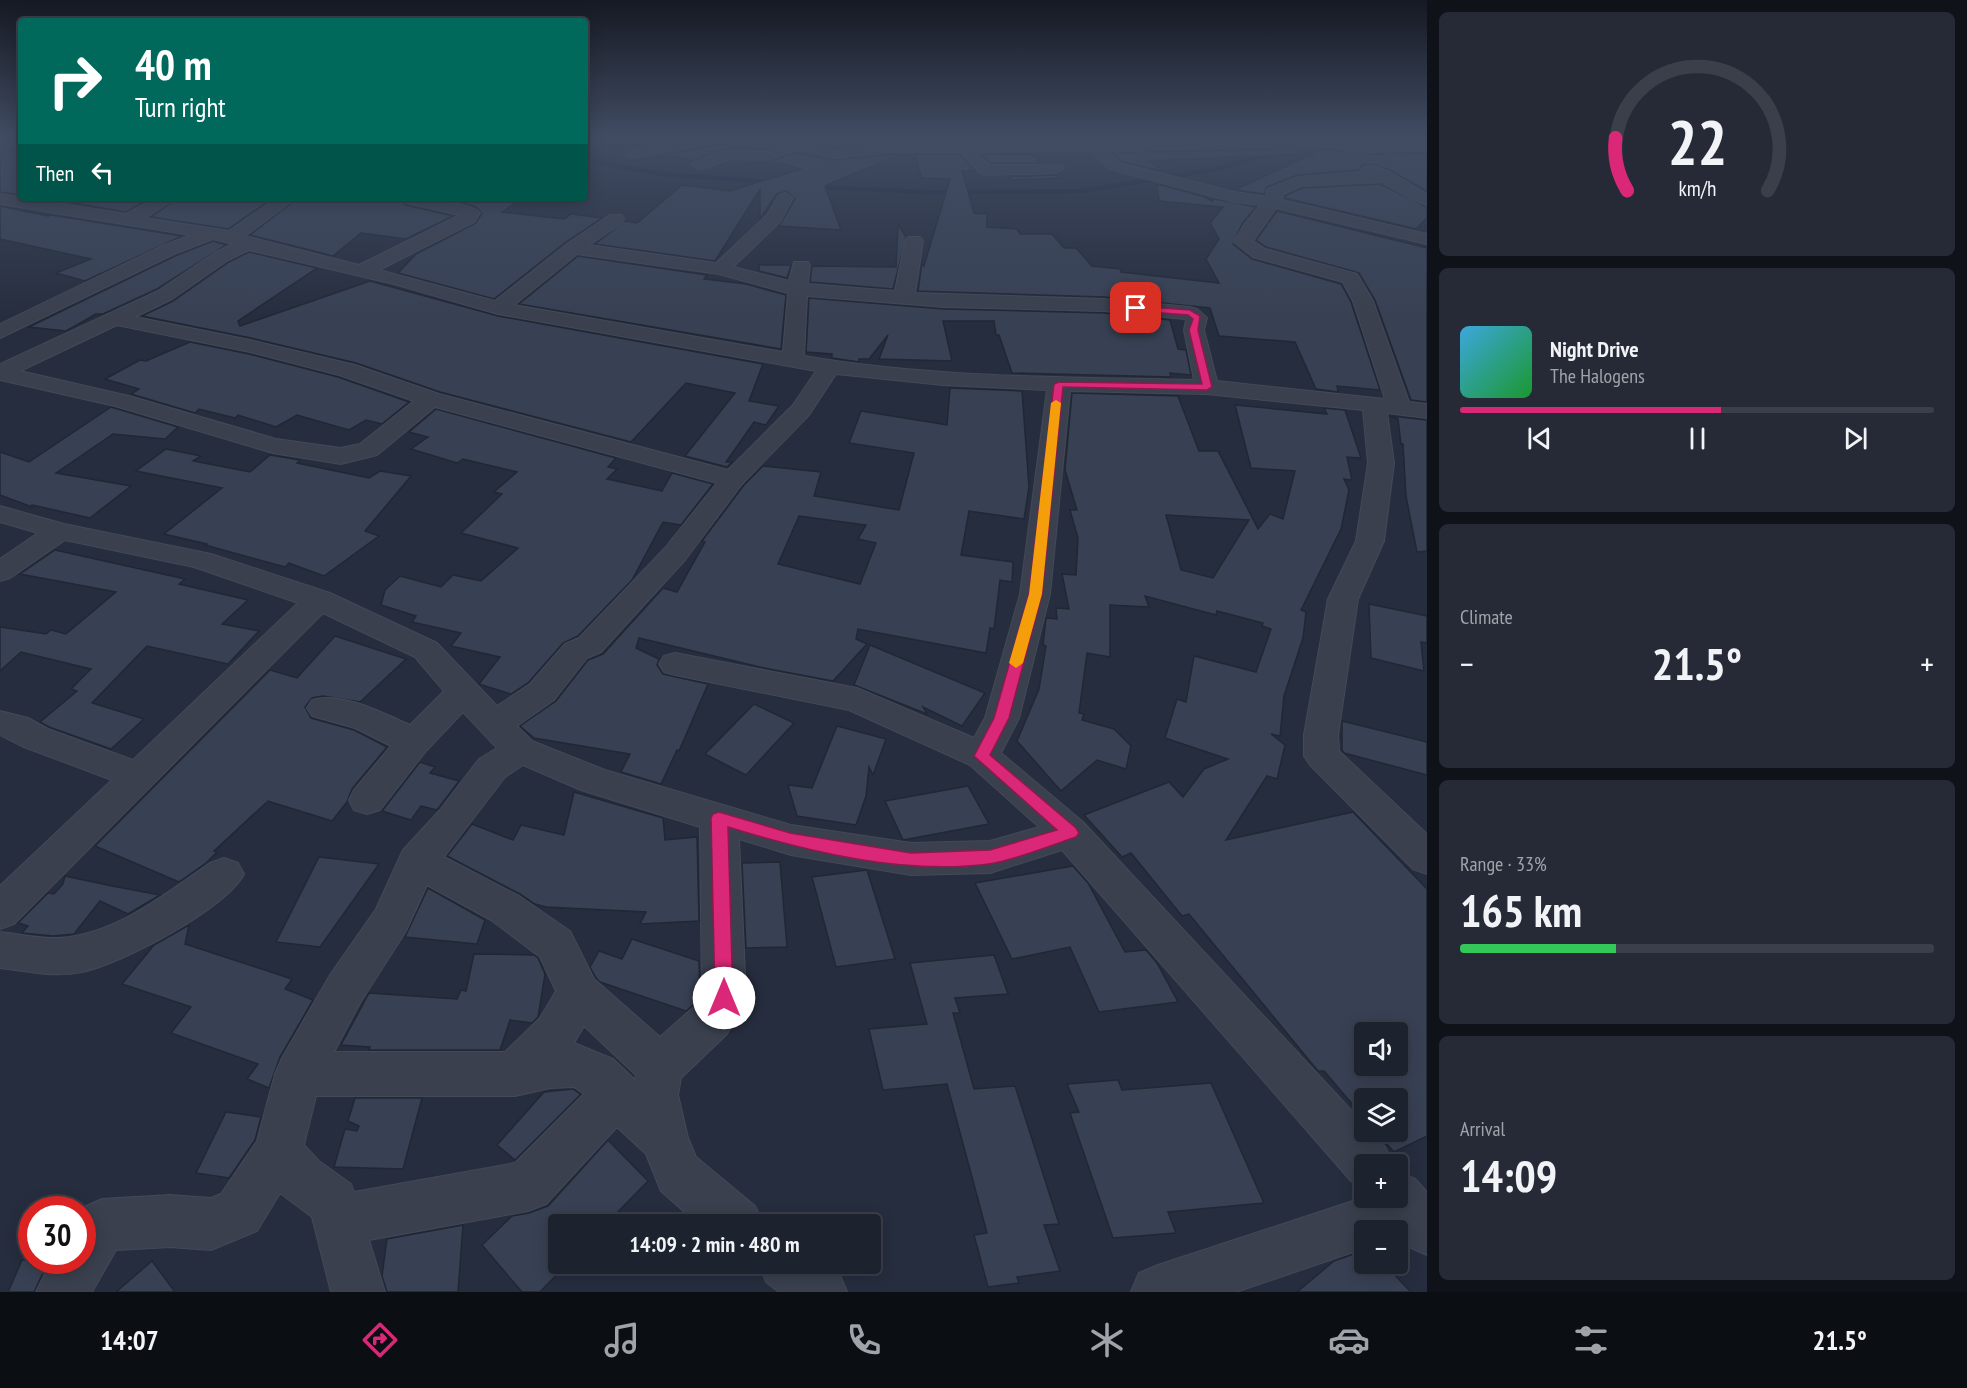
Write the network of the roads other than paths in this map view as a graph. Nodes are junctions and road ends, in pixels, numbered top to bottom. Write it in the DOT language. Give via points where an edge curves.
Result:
graph roads {
  1 [pos="1236,197"];
  2 [pos="1276,197"];
  3 [pos="785,198"];
  4 [pos="158,201"];
  5 [pos="284,201"];
  6 [pos="412,201"];
  7 [pos="41,202"];
  8 [pos="1272,202"];
  9 [pos="4,207"];
  10 [pos="124,211"];
  11 [pos="616,219"];
  12 [pos="230,238"];
  13 [pos="1427,239"];
  14 [pos="914,241"];
  15 [pos="573,248"];
  16 [pos="801,266"];
  17 [pos="720,269"];
  18 [pos="362,271"];
  19 [pos="796,289"];
  20 [pos="904,298"];
  21 [pos="498,308"];
  22 [pos="112,318"];
  23 [pos="0,332"];
  24 [pos="793,360"];
  25 [pos="830,367"];
  26 [pos="0,373"];
  27 [pos="1059,384"];
  28 [pos="1207,387"];
  29 [pos="431,399"];
  30 [pos="1386,405"];
  31 [pos="1427,411"];
  32 [pos="733,479"];
  33 [pos="0,514"];
  34 [pos="60,531"];
  35 [pos="0,572"];
  36 [pos="319,600"];
  37 [pos="675,664"];
  38 [pos="463,692"];
  39 [pos="324,708"];
  40 [pos="0,723"];
  41 [pos="507,738"];
  42 [pos="414,742"];
  43 [pos="982,756"];
  44 [pos="140,776"];
  45 [pos="367,800"];
  46 [pos="719,818"];
  47 [pos="1070,833"];
  48 [pos="1427,858"];
  49 [pos="417,861"];
  50 [pos="224,874"];
  51 [pos="0,912"];
  52 [pos="0,950"];
  53 [pos="579,993"];
  54 [pos="660,1067"];
  55 [pos="298,1074"];
  56 [pos="515,1074"];
  57 [pos="616,1094"];
  58 [pos="664,1138"];
  59 [pos="1359,1154"];
  60 [pos="279,1171"];
  61 [pos="1410,1212"];
  62 [pos="725,1214"];
  63 [pos="338,1220"];
  64 [pos="96,1235"];
  65 [pos="73,1274"];
  66 [pos="798,1274"];
  67 [pos="63,1292"];
  68 [pos="358,1292"];
  69 [pos="820,1292"];
  70 [pos="1158,1292"];
  1 -- 8 [label="street"];
  2 -- 8 [label="street"];
  3 -- 17 [label="street" via="774,218"];
  4 -- 10 [label="street"];
  5 -- 12 [label="street"];
  6 -- 18 [label="street" via="472,213"];
  7 -- 9 [label="street"];
  7 -- 10 [label="street" via="99,215"];
  8 -- 13 [label="street"];
  8 -- 30 [label="street" via="1243,242 1258,253 1350,278 1363,302"];
  10 -- 12 [label="street"];
  11 -- 15 [label="street"];
  12 -- 18 [label="street"];
  12 -- 22 [label="street" via="222,256 176,288"];
  12 -- 23 [label="street" via="168,250"];
  14 -- 20 [label="street"];
  15 -- 17 [label="street"];
  15 -- 21 [label="street"];
  16 -- 19 [label="street"];
  17 -- 19 [label="street"];
  18 -- 21 [label="street"];
  19 -- 20 [label="street"];
  19 -- 24 [label="street"];
  20 -- 28 [label="street" via="1104,305 1190,313 1197,318 1194,330"];
  21 -- 24 [label="street"];
  22 -- 26 [label="street"];
  22 -- 29 [label="street" via="347,370"];
  24 -- 25 [label="street"];
  25 -- 27 [label="street"];
  25 -- 32 [label="street" via="801,410"];
  26 -- 29 [label="street" via="121,401 273,446 341,456 368,450"];
  27 -- 28 [label="street"];
  27 -- 43 [label="street" via="1035,594 1002,718"];
  28 -- 30 [label="street"];
  29 -- 32 [label="street"];
  30 -- 31 [label="street"];
  30 -- 48 [label="street" via="1370,541 1343,599 1321,735 1323,756"];
  32 -- 41 [label="street" via="675,554 590,645 576,651"];
  33 -- 34 [label="street"];
  34 -- 35 [label="street"];
  34 -- 36 [label="street" via="201,560"];
  36 -- 38 [label="street" via="426,650"];
  36 -- 44 [label="street"];
  37 -- 43 [label="street" via="857,700"];
  38 -- 41 [label="street"];
  38 -- 42 [label="street"];
  39 -- 42 [label="street" via="365,718"];
  40 -- 44 [label="street"];
  41 -- 46 [label="street" via="594,780"];
  41 -- 49 [label="street" via="492,768"];
  42 -- 45 [label="street"];
  43 -- 47 [label="street"];
  44 -- 51 [label="street"];
  46 -- 47 [label="street" via="790,840 911,859 990,857"];
  46 -- 54 [label="street" via="724,998 711,1020"];
  47 -- 59 [label="street"];
  49 -- 53 [label="street" via="505,908 555,944"];
  49 -- 55 [label="street" via="392,919 345,989"];
  50 -- 52 [label="street" via="152,924 107,946 61,956"];
  53 -- 54 [label="street"];
  53 -- 56 [label="street" via="556,1033"];
  54 -- 58 [label="street" via="655,1095"];
  55 -- 56 [label="street"];
  55 -- 60 [label="street"];
  56 -- 57 [label="street" via="578,1065 597,1075"];
  57 -- 58 [label="street"];
  57 -- 63 [label="street" via="528,1186"];
  58 -- 62 [label="street" via="678,1174"];
  60 -- 63 [label="street" via="333,1202"];
  60 -- 64 [label="street" via="239,1213 211,1224 170,1221 102,1225"];
  61 -- 70 [label="street"];
  63 -- 68 [label="street"];
  65 -- 67 [label="street"];
  66 -- 69 [label="street"];
}
